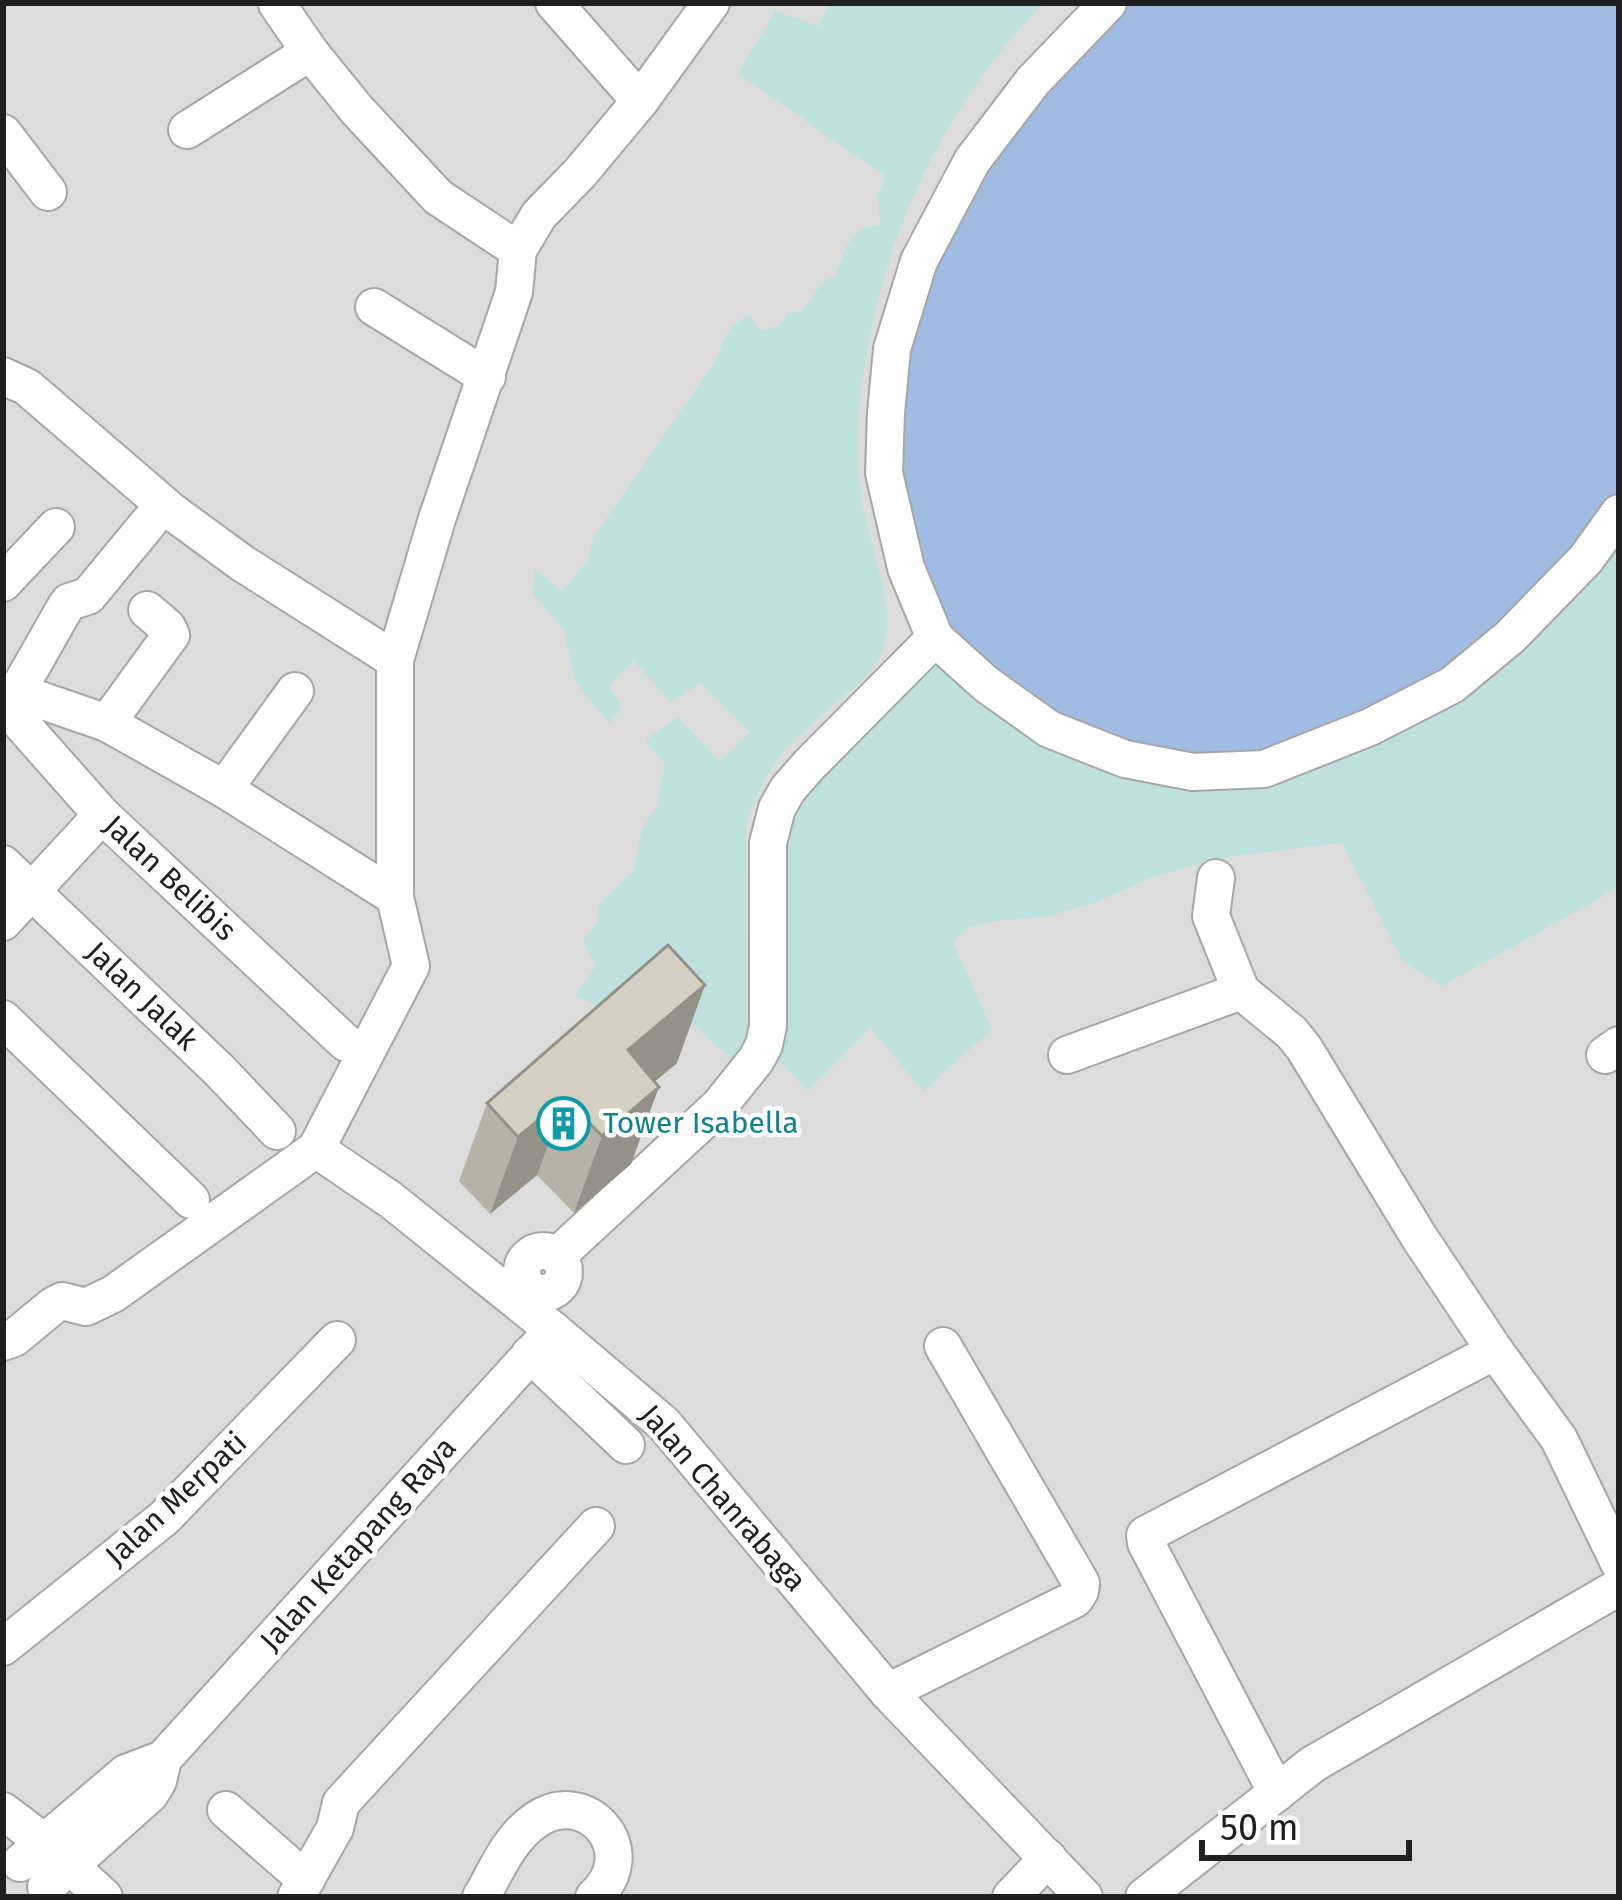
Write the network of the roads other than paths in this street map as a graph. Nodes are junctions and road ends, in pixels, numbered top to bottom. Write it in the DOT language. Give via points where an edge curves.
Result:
graph roads {
  1 [pos="554,3"];
  2 [pos="711,3"];
  3 [pos="1108,3"];
  4 [pos="278,4"];
  5 [pos="310,52"];
  6 [pos="640,101"];
  7 [pos="187,130"];
  8 [pos="3,134"];
  9 [pos="49,192"];
  10 [pos="518,250"];
  11 [pos="374,308"];
  12 [pos="3,376"];
  13 [pos="487,377"];
  14 [pos="1619,513"];
  15 [pos="150,520"];
  16 [pos="56,527"];
  17 [pos="3,583"];
  18 [pos="147,610"];
  19 [pos="935,638"];
  20 [pos="395,660"];
  21 [pos="295,691"];
  22 [pos="8,696"];
  23 [pos="107,723"];
  24 [pos="224,789"];
  25 [pos="102,815"];
  26 [pos="3,864"];
  27 [pos="1216,878"];
  28 [pos="32,891"];
  29 [pos="395,897"];
  30 [pos="3,922"];
  31 [pos="1241,991"];
  32 [pos="3,1019"];
  33 [pos="346,1043"];
  34 [pos="1067,1055"];
  35 [pos="278,1131"];
  36 [pos="316,1149"];
  37 [pos="191,1200"];
  38 [pos="457,1252"];
  39 [pos="545,1270"];
  40 [pos="338,1340"];
  41 [pos="3,1342"];
  42 [pos="542,1342"];
  43 [pos="943,1346"];
  44 [pos="1495,1351"];
  45 [pos="626,1445"];
  46 [pos="596,1526"];
  47 [pos="1619,1563"];
  48 [pos="1619,1587"];
  49 [pos="3,1647"];
  50 [pos="888,1692"];
  51 [pos="1276,1793"];
  52 [pos="341,1802"];
  53 [pos="226,1810"];
  54 [pos="3,1811"];
  55 [pos="275,1853"];
  56 [pos="1048,1858"];
  57 [pos="40,1867"];
  58 [pos="301,1888"];
  59 [pos="104,1897"];
  60 [pos="482,1897"];
  61 [pos="595,1897"];
  62 [pos="1012,1897"];
  63 [pos="1084,1897"];
  64 [pos="1144,1897"];
  1 -- 6 [label="street"];
  2 -- 6 [label="street"];
  3 -- 19 [label="street" via="972,161 919,261 892,349 884,473 906,568"];
  4 -- 5 [label="street"];
  5 -- 7 [label="street"];
  5 -- 10 [label="street" via="438,197"];
  6 -- 10 [label="street" via="539,214"];
  8 -- 9 [label="street"];
  10 -- 13 [label="street" via="514,292"];
  11 -- 13 [label="street"];
  12 -- 20 [label="street" via="27,387 171,512"];
  13 -- 20 [label="street"];
  14 -- 19 [label="street" via="1586,560 1452,685 1264,770 1164,767 1049,729"];
  15 -- 22 [label="street" via="88,596 65,606"];
  16 -- 17 [label="street"];
  18 -- 23 [label="street" via="171,635"];
  19 -- 39 [label="street" via="808,765 777,808 768,843 768,1026 756,1060 719,1106"];
  20 -- 29 [label="street"];
  21 -- 24 [label="street"];
  22 -- 23 [label="street"];
  22 -- 25 [label="street, Jalan Belibis"];
  23 -- 24 [label="street"];
  24 -- 29 [label="street"];
  25 -- 28 [label="street"];
  25 -- 33 [label="street, Jalan Belibis"];
  26 -- 28 [label="street, Jalan Jalak"];
  27 -- 31 [label="street" via="1211,916"];
  28 -- 30 [label="street"];
  28 -- 35 [label="street, Jalan Jalak"];
  29 -- 36 [label="street" via="411,966"];
  31 -- 34 [label="street"];
  31 -- 44 [label="street" via="1298,1040"];
  32 -- 37 [label="street"];
  36 -- 38 [label="street, Jalan Chanrabaga"];
  36 -- 41 [label="street" via="113,1294 86,1307 62,1301"];
  38 -- 39 [label="street"];
  38 -- 42 [label="street, Jalan Chanrabaga"];
  39 -- 42 [label="street" via="551,1300"];
  40 -- 49 [label="street, Jalan Merpati" via="164,1518"];
  42 -- 45 [label="street"];
  42 -- 50 [label="street, Jalan Chanrabaga" via="676,1436"];
  42 -- 57 [label="street, Jalan Ketapang Raya" via="163,1759 150,1794"];
  43 -- 50 [label="street" via="1082,1588 1075,1599"];
  44 -- 47 [label="street" via="1559,1439"];
  44 -- 51 [label="street" via="1145,1535"];
  46 -- 52 [label="street"];
  48 -- 51 [label="street"];
  50 -- 56 [label="street, Jalan Chanrabaga"];
  51 -- 64 [label="street"];
  52 -- 55 [label="street"];
  52 -- 58 [label="street"];
  53 -- 55 [label="street"];
  54 -- 57 [label="street"];
  55 -- 58 [label="street"];
  56 -- 62 [label="street"];
  56 -- 63 [label="street, Jalan Chanrabaga"];
  57 -- 59 [label="street"];
  60 -- 61 [label="street" via="523,1831 565,1811 594,1820 611,1839 611,1876"];
}
